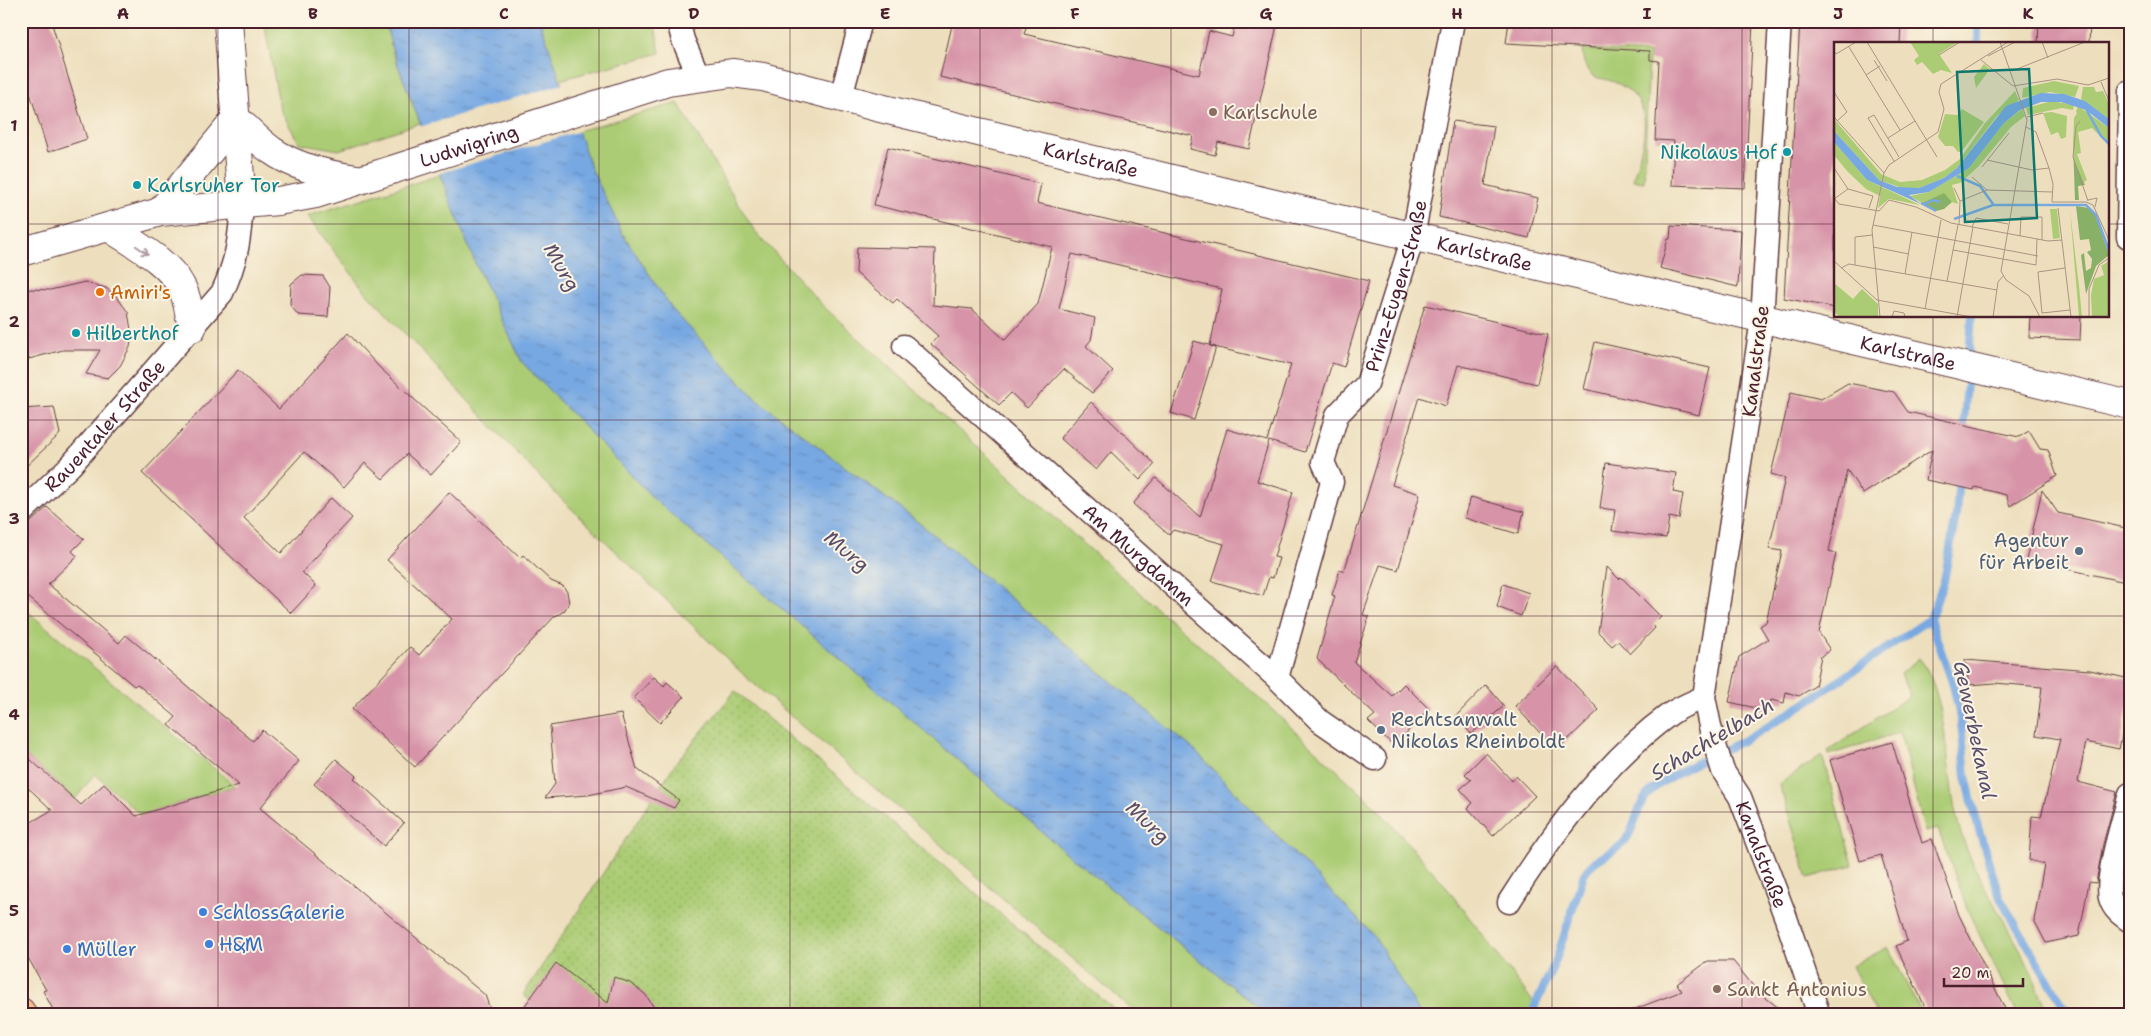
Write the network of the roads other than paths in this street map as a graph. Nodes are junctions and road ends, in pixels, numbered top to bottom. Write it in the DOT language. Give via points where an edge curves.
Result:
graph roads {
  1 [pos="228,21"];
  2 [pos="678,21"];
  3 [pos="861,21"];
  4 [pos="1453,21"];
  5 [pos="1780,21"];
  6 [pos="699,77"];
  7 [pos="2130,91"];
  8 [pos="840,97"];
  9 [pos="236,119"];
  10 [pos="312,181"];
  11 [pos="242,203"];
  12 [pos="160,212"];
  13 [pos="109,227"];
  14 [pos="1413,237"];
  15 [pos="2130,238"];
  16 [pos="21,252"];
  17 [pos="1762,320"];
  18 [pos="192,328"];
  19 [pos="904,346"];
  20 [pos="2130,405"];
  21 [pos="21,513"];
  22 [pos="1277,678"];
  23 [pos="1704,697"];
  24 [pos="1375,759"];
  25 [pos="2130,794"];
  26 [pos="1508,902"];
  27 [pos="2130,921"];
  28 [pos="1819,1015"];
  1 -- 9 [label="street, Rauentaler Straße"];
  2 -- 6 [label="street"];
  3 -- 8 [label="street"];
  4 -- 14 [label="street, Prinz-Eugen-Straße"];
  5 -- 17 [label="street, Kanalstraße"];
  6 -- 8 [label="street, Ludwigring" via="732,73 763,76"];
  6 -- 10 [label="street, Ludwigring" via="668,82 359,180"];
  7 -- 15 [label="street"];
  8 -- 14 [label="street, Karlstraße"];
  9 -- 10 [label="street" via="270,150"];
  9 -- 11 [label="street, Rauentaler Straße"];
  9 -- 12 [label="street"];
  10 -- 11 [label="street, Ludwigring" via="278,201"];
  11 -- 12 [label="street, Ludwigring"];
  11 -- 18 [label="street, Rauentaler Straße" via="240,243 232,271 222,293"];
  12 -- 13 [label="street, Ludwigring"];
  13 -- 16 [label="street, Ludwigring"];
  13 -- 18 [label="street, one-way" via="164,265 174,276 182,287"];
  14 -- 17 [label="street, Karlstraße"];
  14 -- 22 [label="street, Prinz-Eugen-Straße" via="1367,384 1338,415 1323,462 1332,482"];
  17 -- 20 [label="street, Karlstraße"];
  17 -- 23 [label="street, Kanalstraße"];
  18 -- 21 [label="street, Rauentaler Straße" via="65,472"];
  19 -- 22 [label="street, Am Murgdamm"];
  22 -- 24 [label="street, Am Murgdamm" via="1320,721"];
  23 -- 26 [label="street" via="1671,713 1635,743 1590,791 1544,849"];
  23 -- 28 [label="street, Kanalstraße" via="1723,771 1740,797"];
  25 -- 27 [label="street" via="2110,880 2110,898 2117,913"];
}
